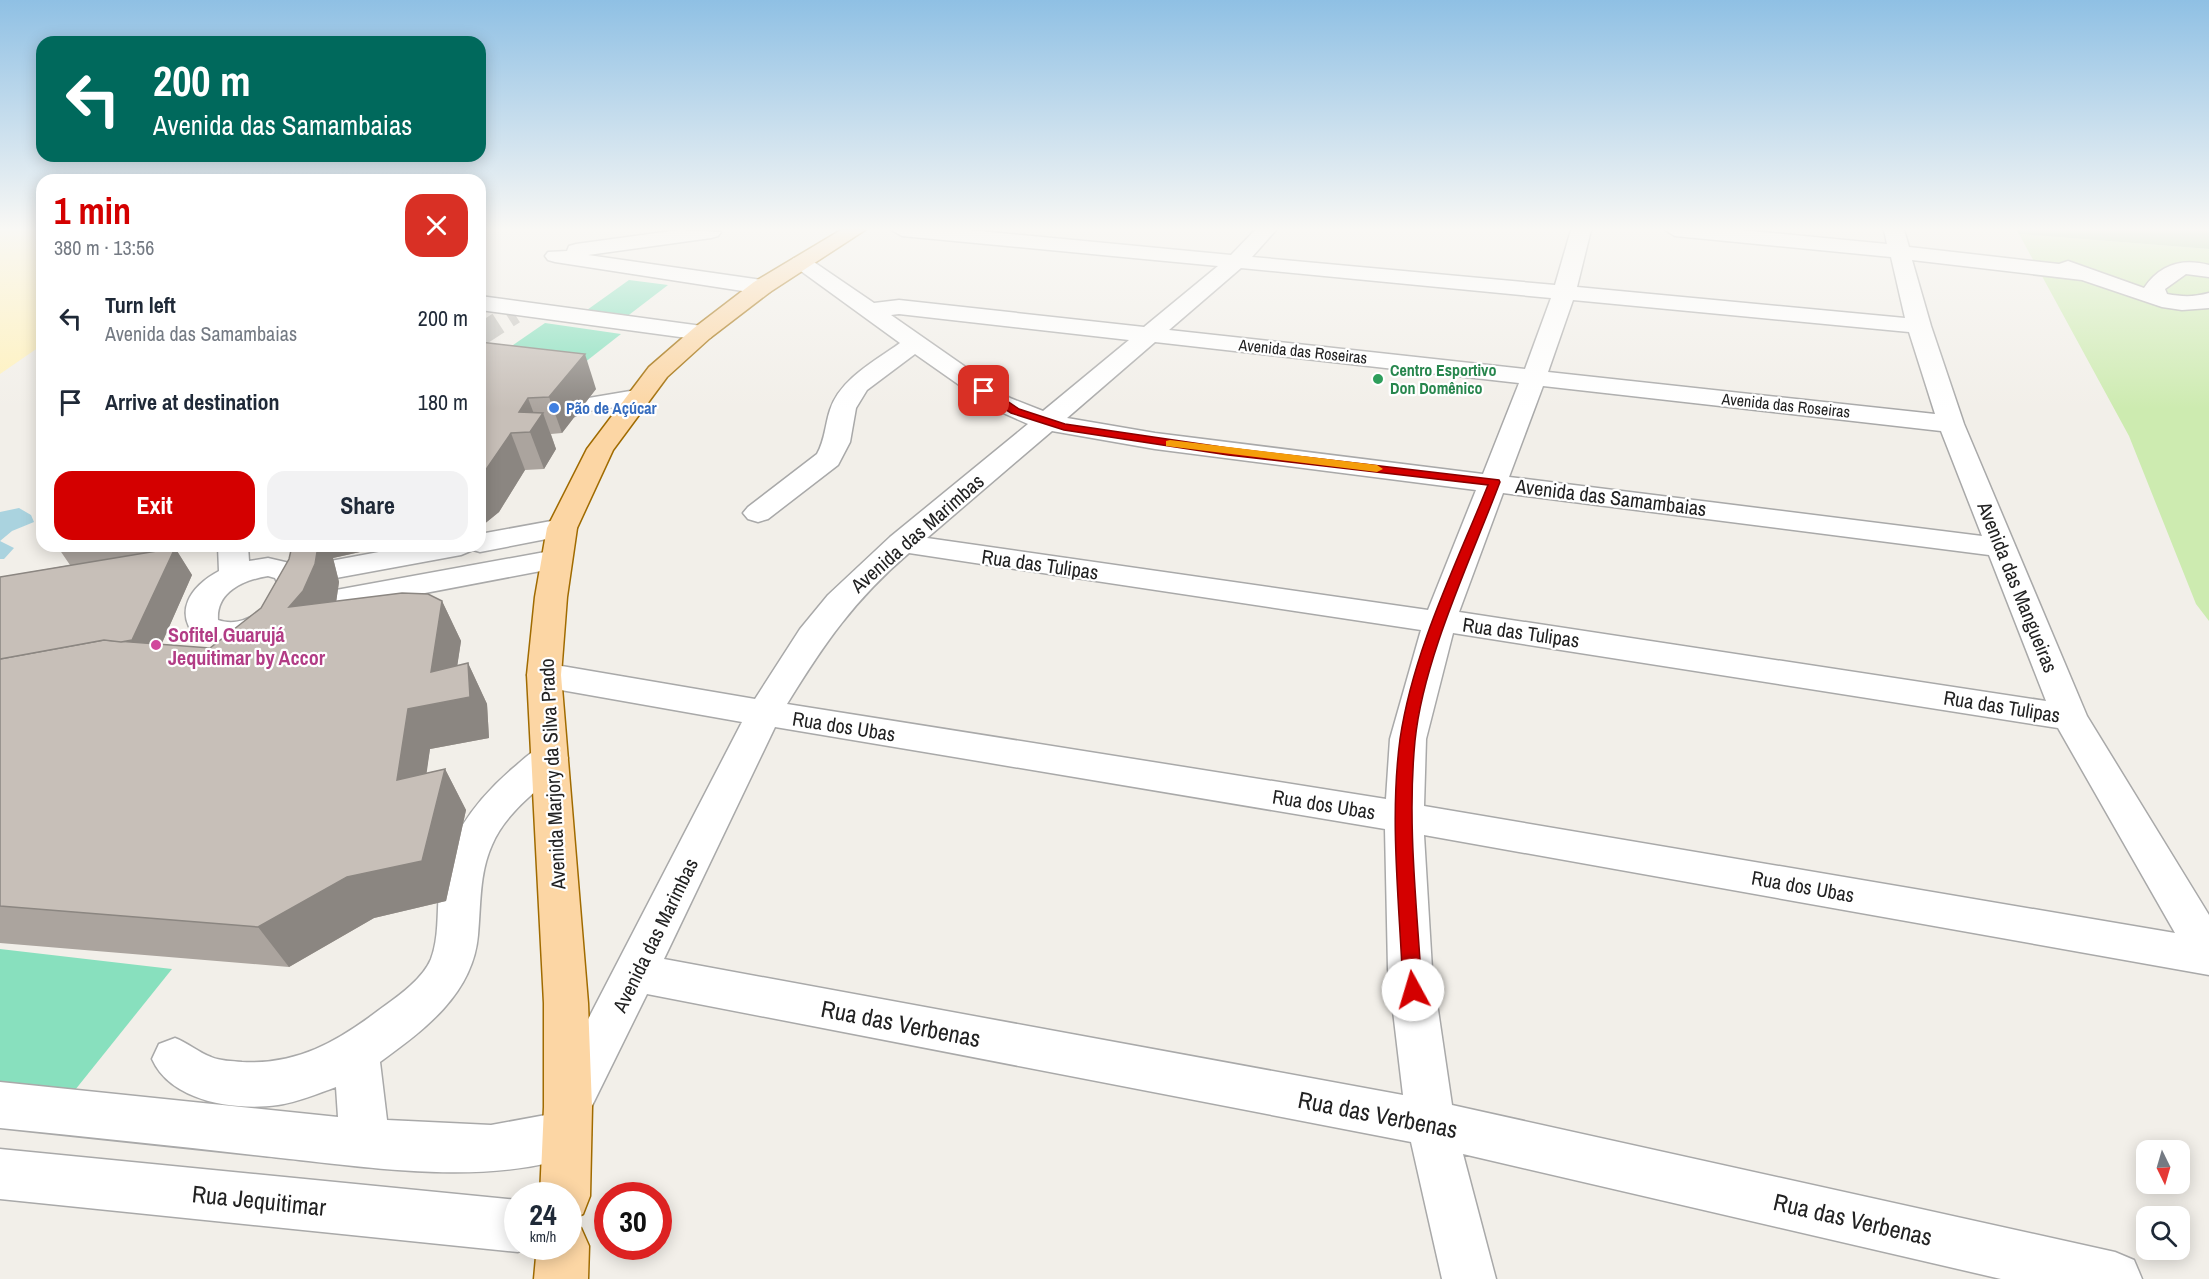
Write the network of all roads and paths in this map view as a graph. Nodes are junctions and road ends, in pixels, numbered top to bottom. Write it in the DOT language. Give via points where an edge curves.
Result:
graph roads {
  1 [pos="757,290"];
  2 [pos="841,290"];
  3 [pos="1203,290"];
  4 [pos="1520,290"];
  5 [pos="1565,290"];
  6 [pos="1906,290"];
  7 [pos="2127,290"];
  8 [pos="2154,290"];
  9 [pos="1564,294"];
  10 [pos="2158,298"];
  11 [pos="2209,300"];
  12 [pos="504,309"];
  13 [pos="871,310"];
  14 [pos="1919,327"];
  15 [pos="702,333"];
  16 [pos="1149,334"];
  17 [pos="916,342"];
  18 [pos="1534,377"];
  19 [pos="636,398"];
  20 [pos="1047,422"];
  21 [pos="1951,424"];
  22 [pos="529,441"];
  23 [pos="1495,482"];
  24 [pos="758,513"];
  25 [pos="486,543"];
  26 [pos="559,543"];
  27 [pos="901,543"];
  28 [pos="2003,548"];
  29 [pos="428,552"];
  30 [pos="234,560"];
  31 [pos="314,573"];
  32 [pos="309,605"];
  33 [pos="1440,621"];
  34 [pos="544,675"];
  35 [pos="764,713"];
  36 [pos="2070,717"];
  37 [pos="550,758"];
  38 [pos="1404,816"];
  39 [pos="2209,953"];
  40 [pos="2209,957"];
  41 [pos="637,973"];
  42 [pos="356,1052"];
  43 [pos="175,1059"];
  44 [pos="0,1105"];
  45 [pos="567,1121"];
  46 [pos="1431,1123"];
  47 [pos="365,1143"];
  48 [pos="0,1174"];
  49 [pos="565,1182"];
  50 [pos="504,1225"];
  51 [pos="562,1260"];
  52 [pos="561,1279"];
  53 [pos="1469,1279"];
  54 [pos="2115,1279"];
  1 -- 15 [label="main road, Avenida Marjory da Silva Prado"];
  2 -- 13 [label="street, Avenida das Samambaias"];
  3 -- 16 [label="street, Avenida das Marimbas"];
  4 -- 9 [label="street"];
  5 -- 9 [label="street"];
  6 -- 14 [label="street, Avenida das Mangueiras"];
  7 -- 10 [label="street"];
  8 -- 10 [label="street"];
  9 -- 14 [label="street"];
  9 -- 18 [label="street"];
  10 -- 11 [label="street" via="2198,304"];
  12 -- 15 [label="street"];
  13 -- 16 [label="street, Avenida das Roseiras" via="899,307"];
  13 -- 17 [label="street, Avenida das Samambaias"];
  14 -- 21 [label="street, Avenida das Mangueiras"];
  15 -- 19 [label="main road, Avenida Marjory da Silva Prado" via="658,372"];
  16 -- 18 [label="street, Avenida das Roseiras"];
  16 -- 20 [label="street, Avenida das Marimbas"];
  17 -- 20 [label="street, Avenida das Samambaias" via="1001,403"];
  17 -- 24 [label="street" via="858,385 843,408 837,442 828,459"];
  18 -- 21 [label="street, Avenida das Roseiras"];
  18 -- 23 [label="street"];
  19 -- 22 [label="street" via="568,408 556,414"];
  19 -- 26 [label="main road, Avenida Marjory da Silva Prado" via="600,448"];
  20 -- 23 [label="street, Avenida das Samambaias" via="1186,446"];
  20 -- 27 [label="street, Avenida das Marimbas"];
  21 -- 28 [label="street, Avenida das Mangueiras"];
  23 -- 28 [label="street, Avenida das Samambaias"];
  23 -- 33 [label="street"];
  25 -- 26 [label="street"];
  26 -- 32 [label="street"];
  26 -- 34 [label="main road, Avenida Marjory da Silva Prado"];
  27 -- 33 [label="street, Rua das Tulipas"];
  27 -- 35 [label="street, Avenida das Marimbas" via="839,602 794,663"];
  28 -- 36 [label="street, Avenida das Mangueiras"];
  29 -- 31 [label="street"];
  30 -- 31 [label="street"];
  30 -- 32 [label="street" via="202,608 202,623 210,631 236,633"];
  31 -- 32 [label="street" via="293,590"];
  33 -- 36 [label="street, Rua das Tulipas"];
  33 -- 38 [label="street" via="1408,739"];
  34 -- 35 [label="street, Rua dos Ubas"];
  34 -- 37 [label="main road, Avenida Marjory da Silva Prado"];
  35 -- 38 [label="street, Rua dos Ubas"];
  35 -- 41 [label="street, Avenida das Marimbas"];
  36 -- 39 [label="street, Avenida das Mangueiras"];
  37 -- 42 [label="street" via="499,801 484,821 461,879 457,946 447,971 423,1001"];
  37 -- 45 [label="main road, Avenida Marjory da Silva Prado" via="566,1003"];
  38 -- 40 [label="street, Rua dos Ubas"];
  38 -- 46 [label="street" via="1410,969"];
  41 -- 45 [label="street, Avenida das Marimbas"];
  41 -- 46 [label="street, Rua das Verbenas"];
  42 -- 43 [label="street" via="290,1083 257,1087 219,1082 190,1072"];
  42 -- 47 [label="street"];
  44 -- 47 [label="street"];
  45 -- 47 [label="street" via="491,1149"];
  45 -- 49 [label="main road, Avenida Marjory da Silva Prado"];
  46 -- 53 [label="street"];
  46 -- 54 [label="street, Rua das Verbenas"];
  48 -- 50 [label="street, Rua Jequitimar"];
  51 -- 52 [label="main road"];
}
